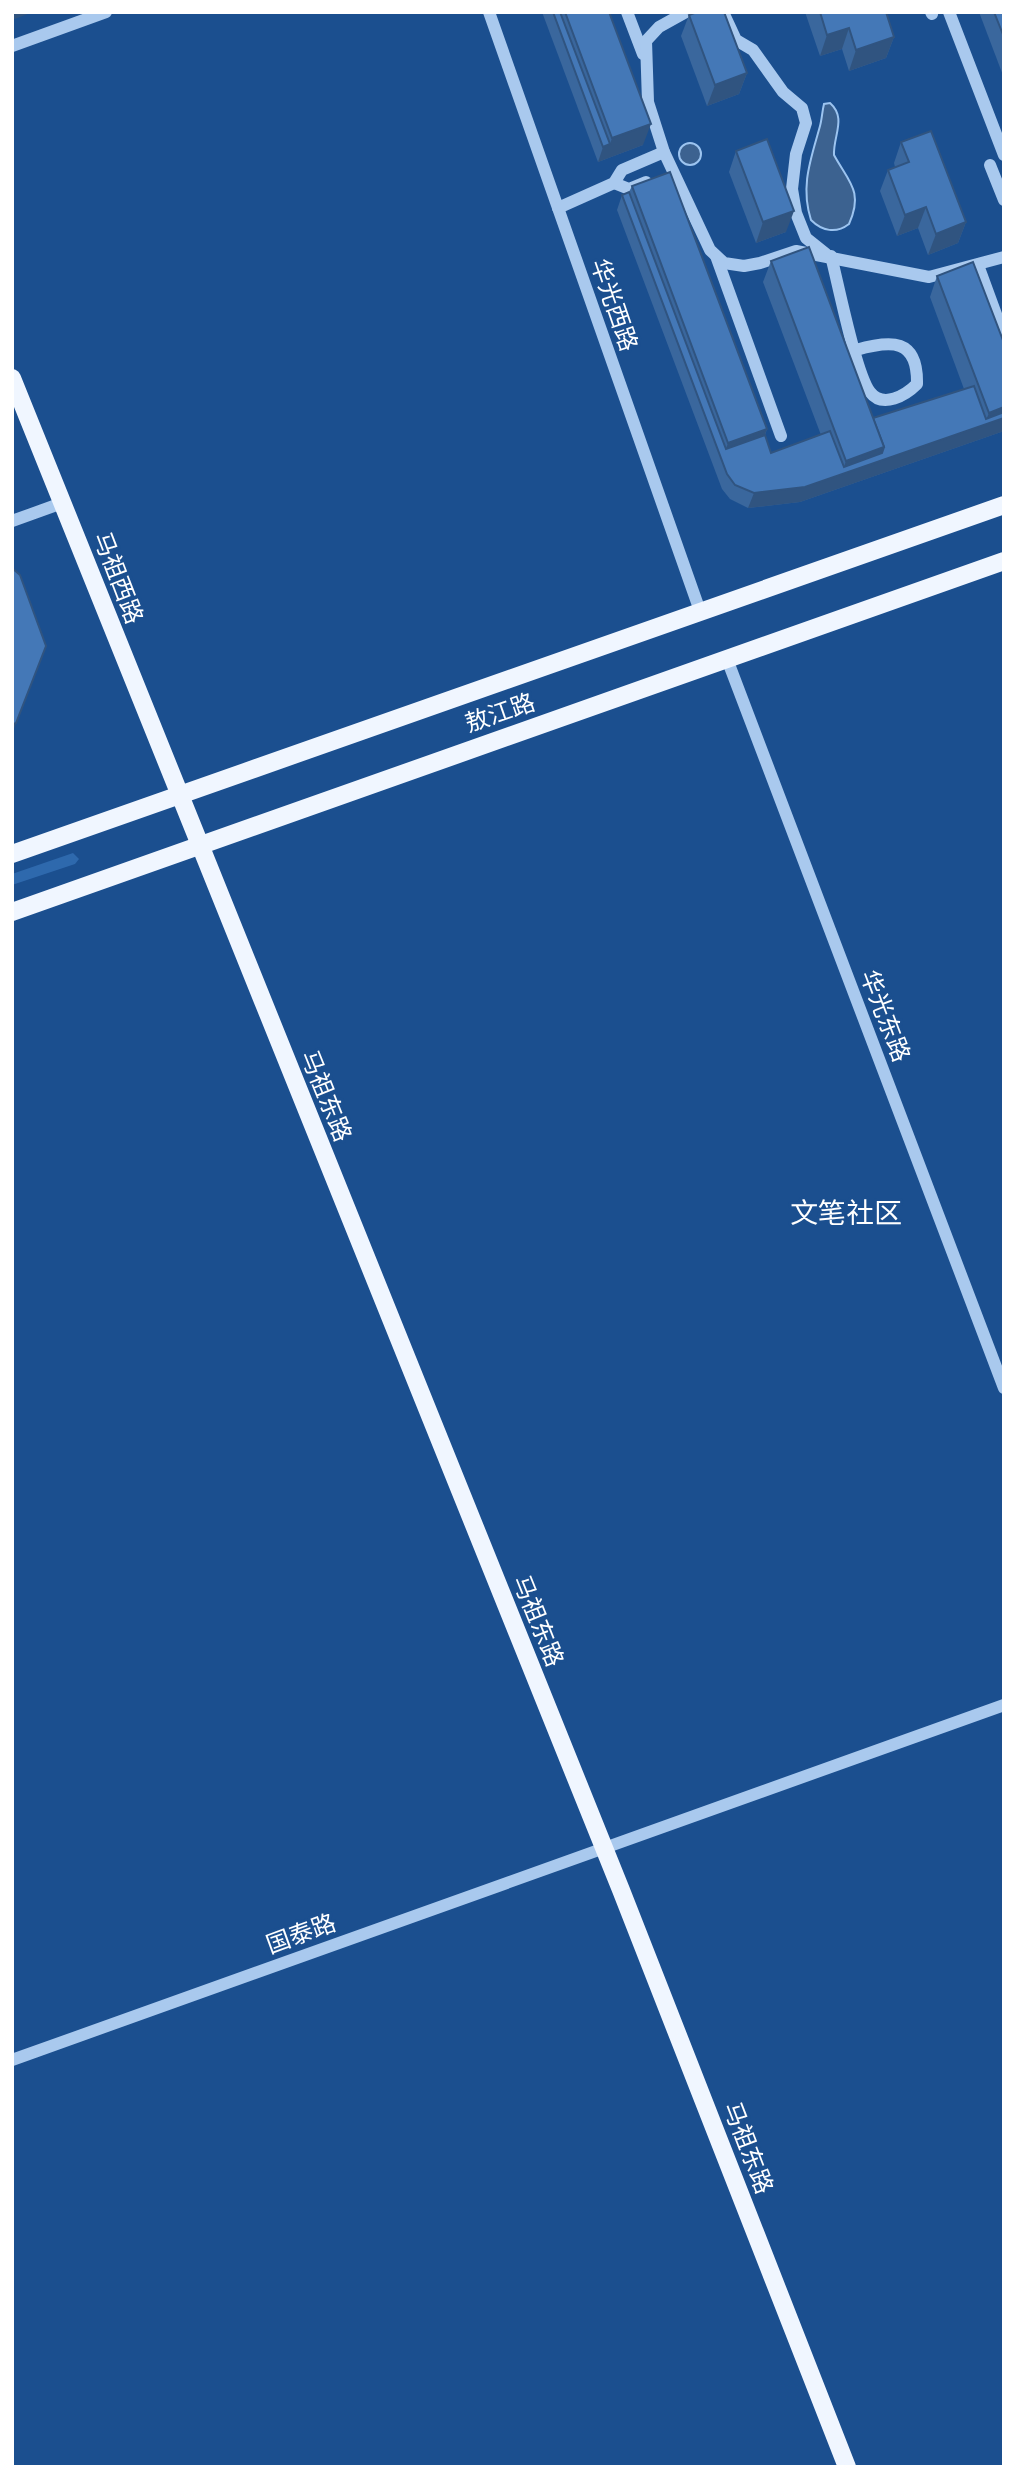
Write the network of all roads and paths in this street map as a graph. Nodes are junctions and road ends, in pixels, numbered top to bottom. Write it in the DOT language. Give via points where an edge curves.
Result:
graph roads {
  1 [pos="106,12"];
  2 [pos="489,12"];
  3 [pos="626,12"];
  4 [pos="686,12"];
  5 [pos="723,12"];
  6 [pos="949,12"];
  7 [pos="12,46"];
  8 [pos="644,57"];
  9 [pos="664,152"];
  10 [pos="1004,155"];
  11 [pos="990,165"];
  12 [pos="672,171"];
  13 [pos="614,183"];
  14 [pos="1004,200"];
  15 [pos="558,208"];
  16 [pos="829,255"];
  17 [pos="716,256"];
  18 [pos="1004,257"];
  19 [pos="978,265"];
  20 [pos="1004,336"];
  21 [pos="856,350"];
  22 [pos="12,378"];
  23 [pos="780,436"];
  24 [pos="62,503"];
  25 [pos="1004,505"];
  26 [pos="12,521"];
  27 [pos="1004,561"];
  28 [pos="700,611"];
  29 [pos="727,659"];
  30 [pos="178,797"];
  31 [pos="198,845"];
  32 [pos="12,854"];
  33 [pos="12,912"];
  34 [pos="1004,1388"];
  35 [pos="1004,1704"];
  36 [pos="603,1848"];
  37 [pos="12,2060"];
  38 [pos="846,2467"];
  1 -- 7 [label="street"];
  2 -- 15 [label="street, 华光西路"];
  3 -- 8 [label="street"];
  4 -- 8 [label="street" via="649,34"];
  5 -- 16 [label="street" via="736,40 753,50 783,92 802,108 806,123 792,189 796,213 806,238"];
  6 -- 10 [label="street"];
  8 -- 9 [label="street" via="648,102"];
  9 -- 12 [label="street"];
  9 -- 13 [label="street" via="622,170"];
  11 -- 14 [label="street"];
  12 -- 13 [label="street" via="629,189"];
  12 -- 17 [label="street"];
  13 -- 15 [label="street"];
  15 -- 28 [label="street, 华光西路"];
  16 -- 17 [label="street" via="796,251 744,266 724,263"];
  16 -- 19 [label="street" via="929,277"];
  16 -- 21 [label="street"];
  17 -- 23 [label="street"];
  18 -- 19 [label="street"];
  19 -- 20 [label="street"];
  21 -- 21 [label="street" via="870,392 880,399 907,395 917,384 912,355 903,346 882,343"];
  22 -- 24 [label="main road, 马祖西路"];
  24 -- 26 [label="street"];
  24 -- 30 [label="main road, 马祖西路"];
  25 -- 28 [label="main road, 敖江路"];
  27 -- 29 [label="main road, 敖江路"];
  28 -- 30 [label="main road, 敖江路"];
  29 -- 31 [label="main road, 敖江路"];
  29 -- 34 [label="street, 华光东路"];
  30 -- 31 [label="main road, 马祖东路"];
  30 -- 32 [label="main road, 敖江路"];
  31 -- 33 [label="main road, 敖江路"];
  31 -- 36 [label="main road, 马祖东路"];
  35 -- 36 [label="street, 国泰路"];
  36 -- 37 [label="street, 国泰路"];
  36 -- 38 [label="main road, 马祖东路"];
}
